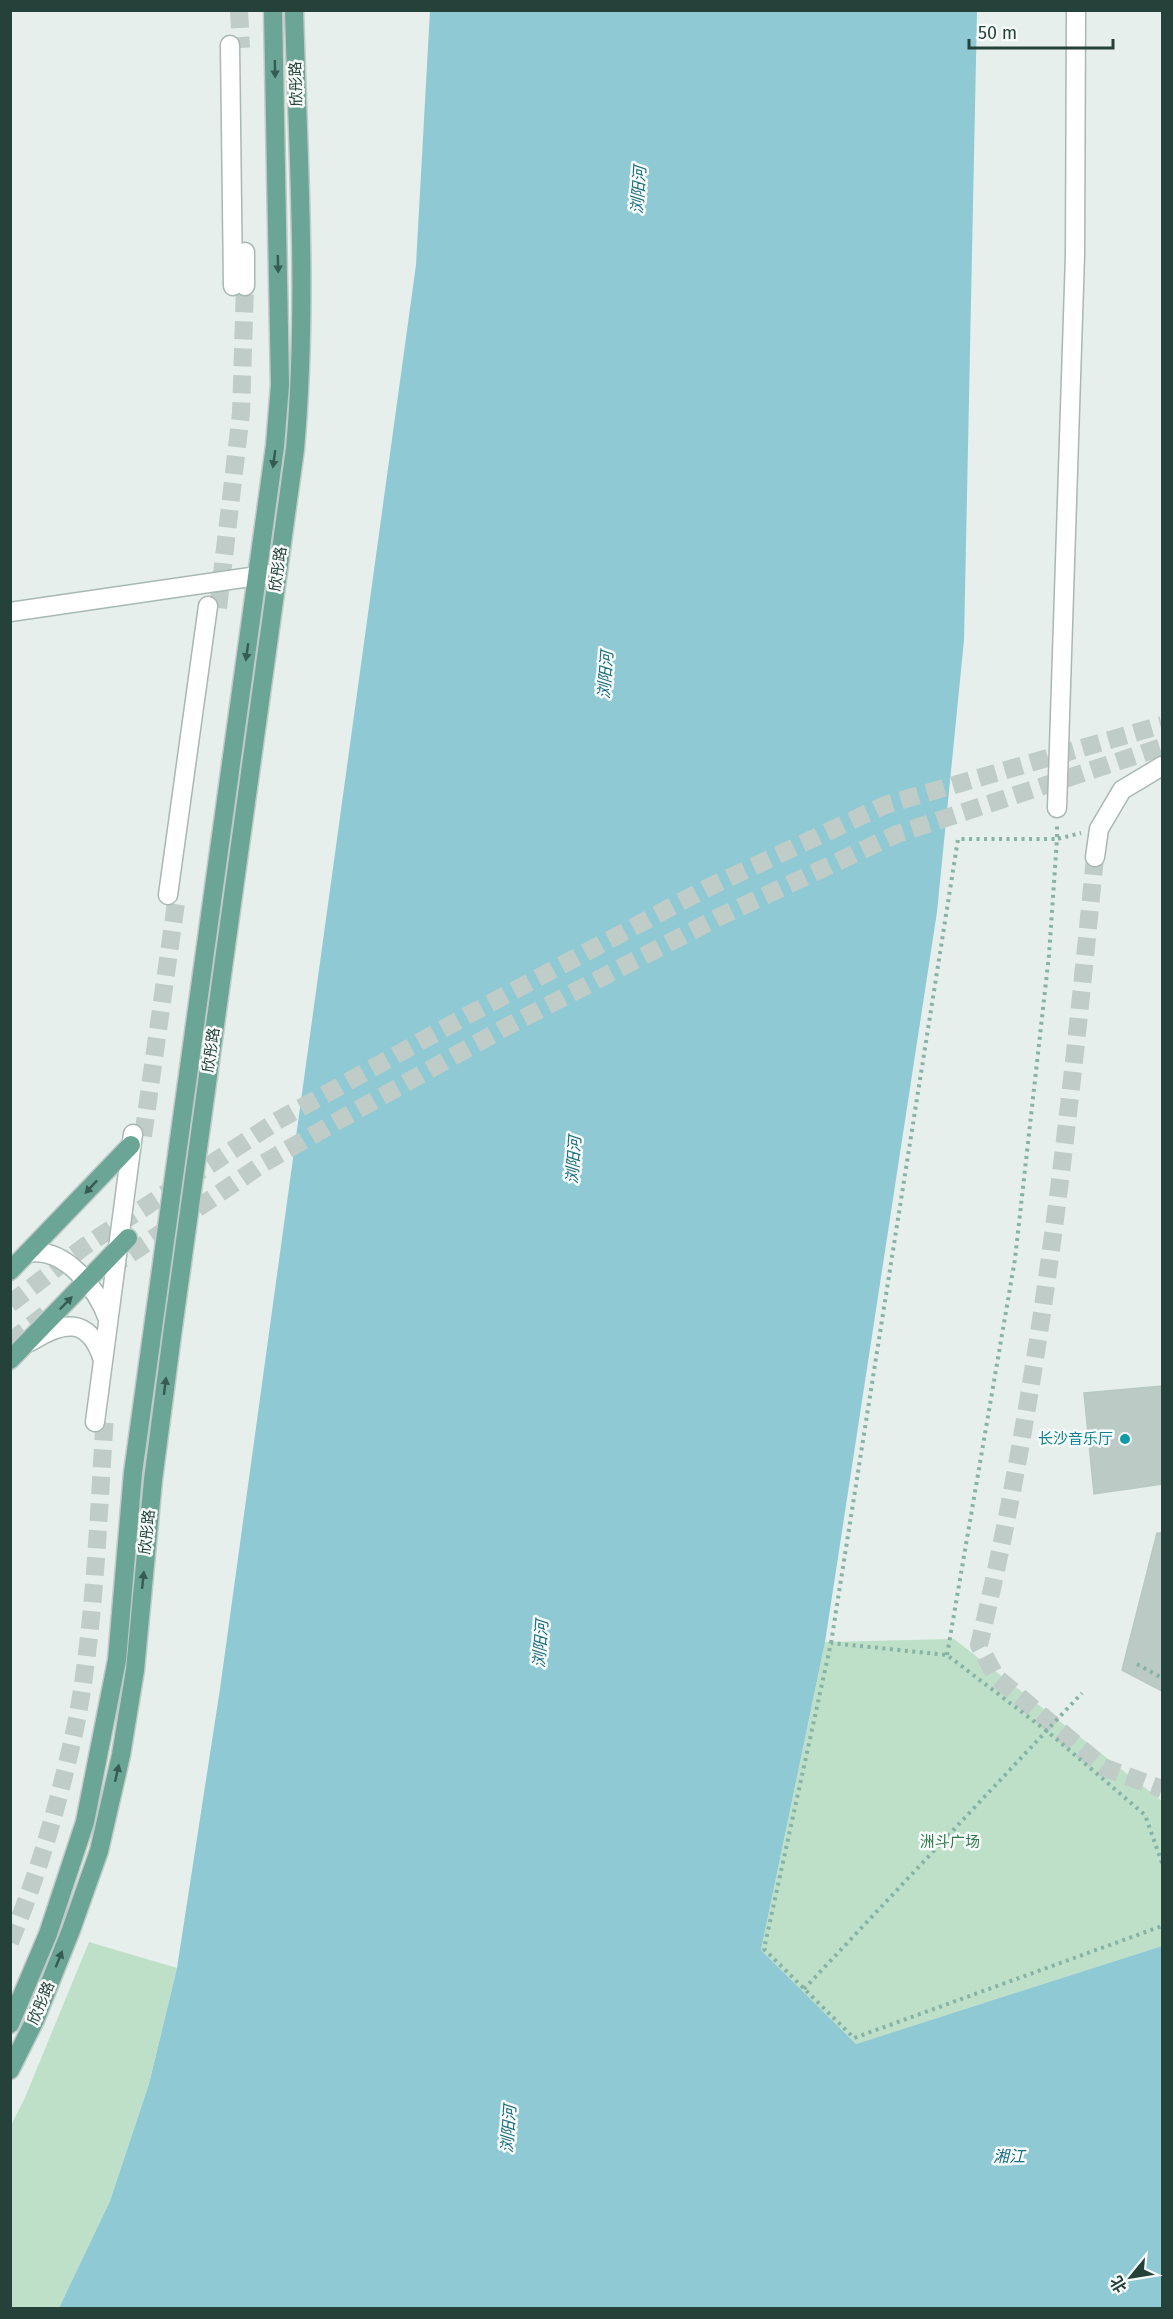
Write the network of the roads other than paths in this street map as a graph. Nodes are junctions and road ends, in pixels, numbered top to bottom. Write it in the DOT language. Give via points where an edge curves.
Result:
graph roads {
  1 [pos="273,10"];
  2 [pos="294,10"];
  3 [pos="1076,10"];
  4 [pos="236,46"];
  5 [pos="239,286"];
  6 [pos="277,579"];
  7 [pos="257,582"];
  8 [pos="213,607"];
  9 [pos="10,612"];
  10 [pos="10,622"];
  11 [pos="1162,766"];
  12 [pos="1057,808"];
  13 [pos="1095,857"];
  14 [pos="172,896"];
  15 [pos="136,1139"];
  16 [pos="123,1244"];
  17 [pos="28,1253"];
  18 [pos="10,1271"];
  19 [pos="86,1282"];
  20 [pos="108,1319"];
  21 [pos="17,1353"];
  22 [pos="108,1355"];
  23 [pos="100,1419"];
  24 [pos="10,2024"];
  25 [pos="10,2070"];
  1 -- 7 [label="main road, 欣彤路, one-way" via="280,385"];
  2 -- 6 [label="main road, 欣彤路" via="301,254 300,386"];
  3 -- 12 [label="street" via="1075,255"];
  4 -- 5 [label="street"];
  6 -- 7 [label="street"];
  25 -- 6 [label="main road, 欣彤路, one-way" via="59,1960 95,1863 121,1755 135,1670 170,1346"];
  7 -- 9 [label="street"];
  7 -- 10 [label="street"];
  7 -- 24 [label="main road, 欣彤路, one-way" via="133,1473 117,1660 81,1833 48,1934"];
  8 -- 14 [label="street"];
  11 -- 13 [label="street" via="1122,790 1099,829"];
  15 -- 16 [label="street"];
  15 -- 17 [label="main road, one-way"];
  16 -- 19 [label="main road"];
  16 -- 20 [label="street"];
  16 -- 22 [label="street"];
  17 -- 18 [label="main road"];
  17 -- 19 [label="street" via="48,1252"];
  19 -- 20 [label="street" via="101,1301"];
  21 -- 19 [label="main road, one-way"];
  20 -- 22 [label="street"];
  21 -- 22 [label="street" via="56,1329 69,1326 82,1328"];
  22 -- 23 [label="street"];
}
